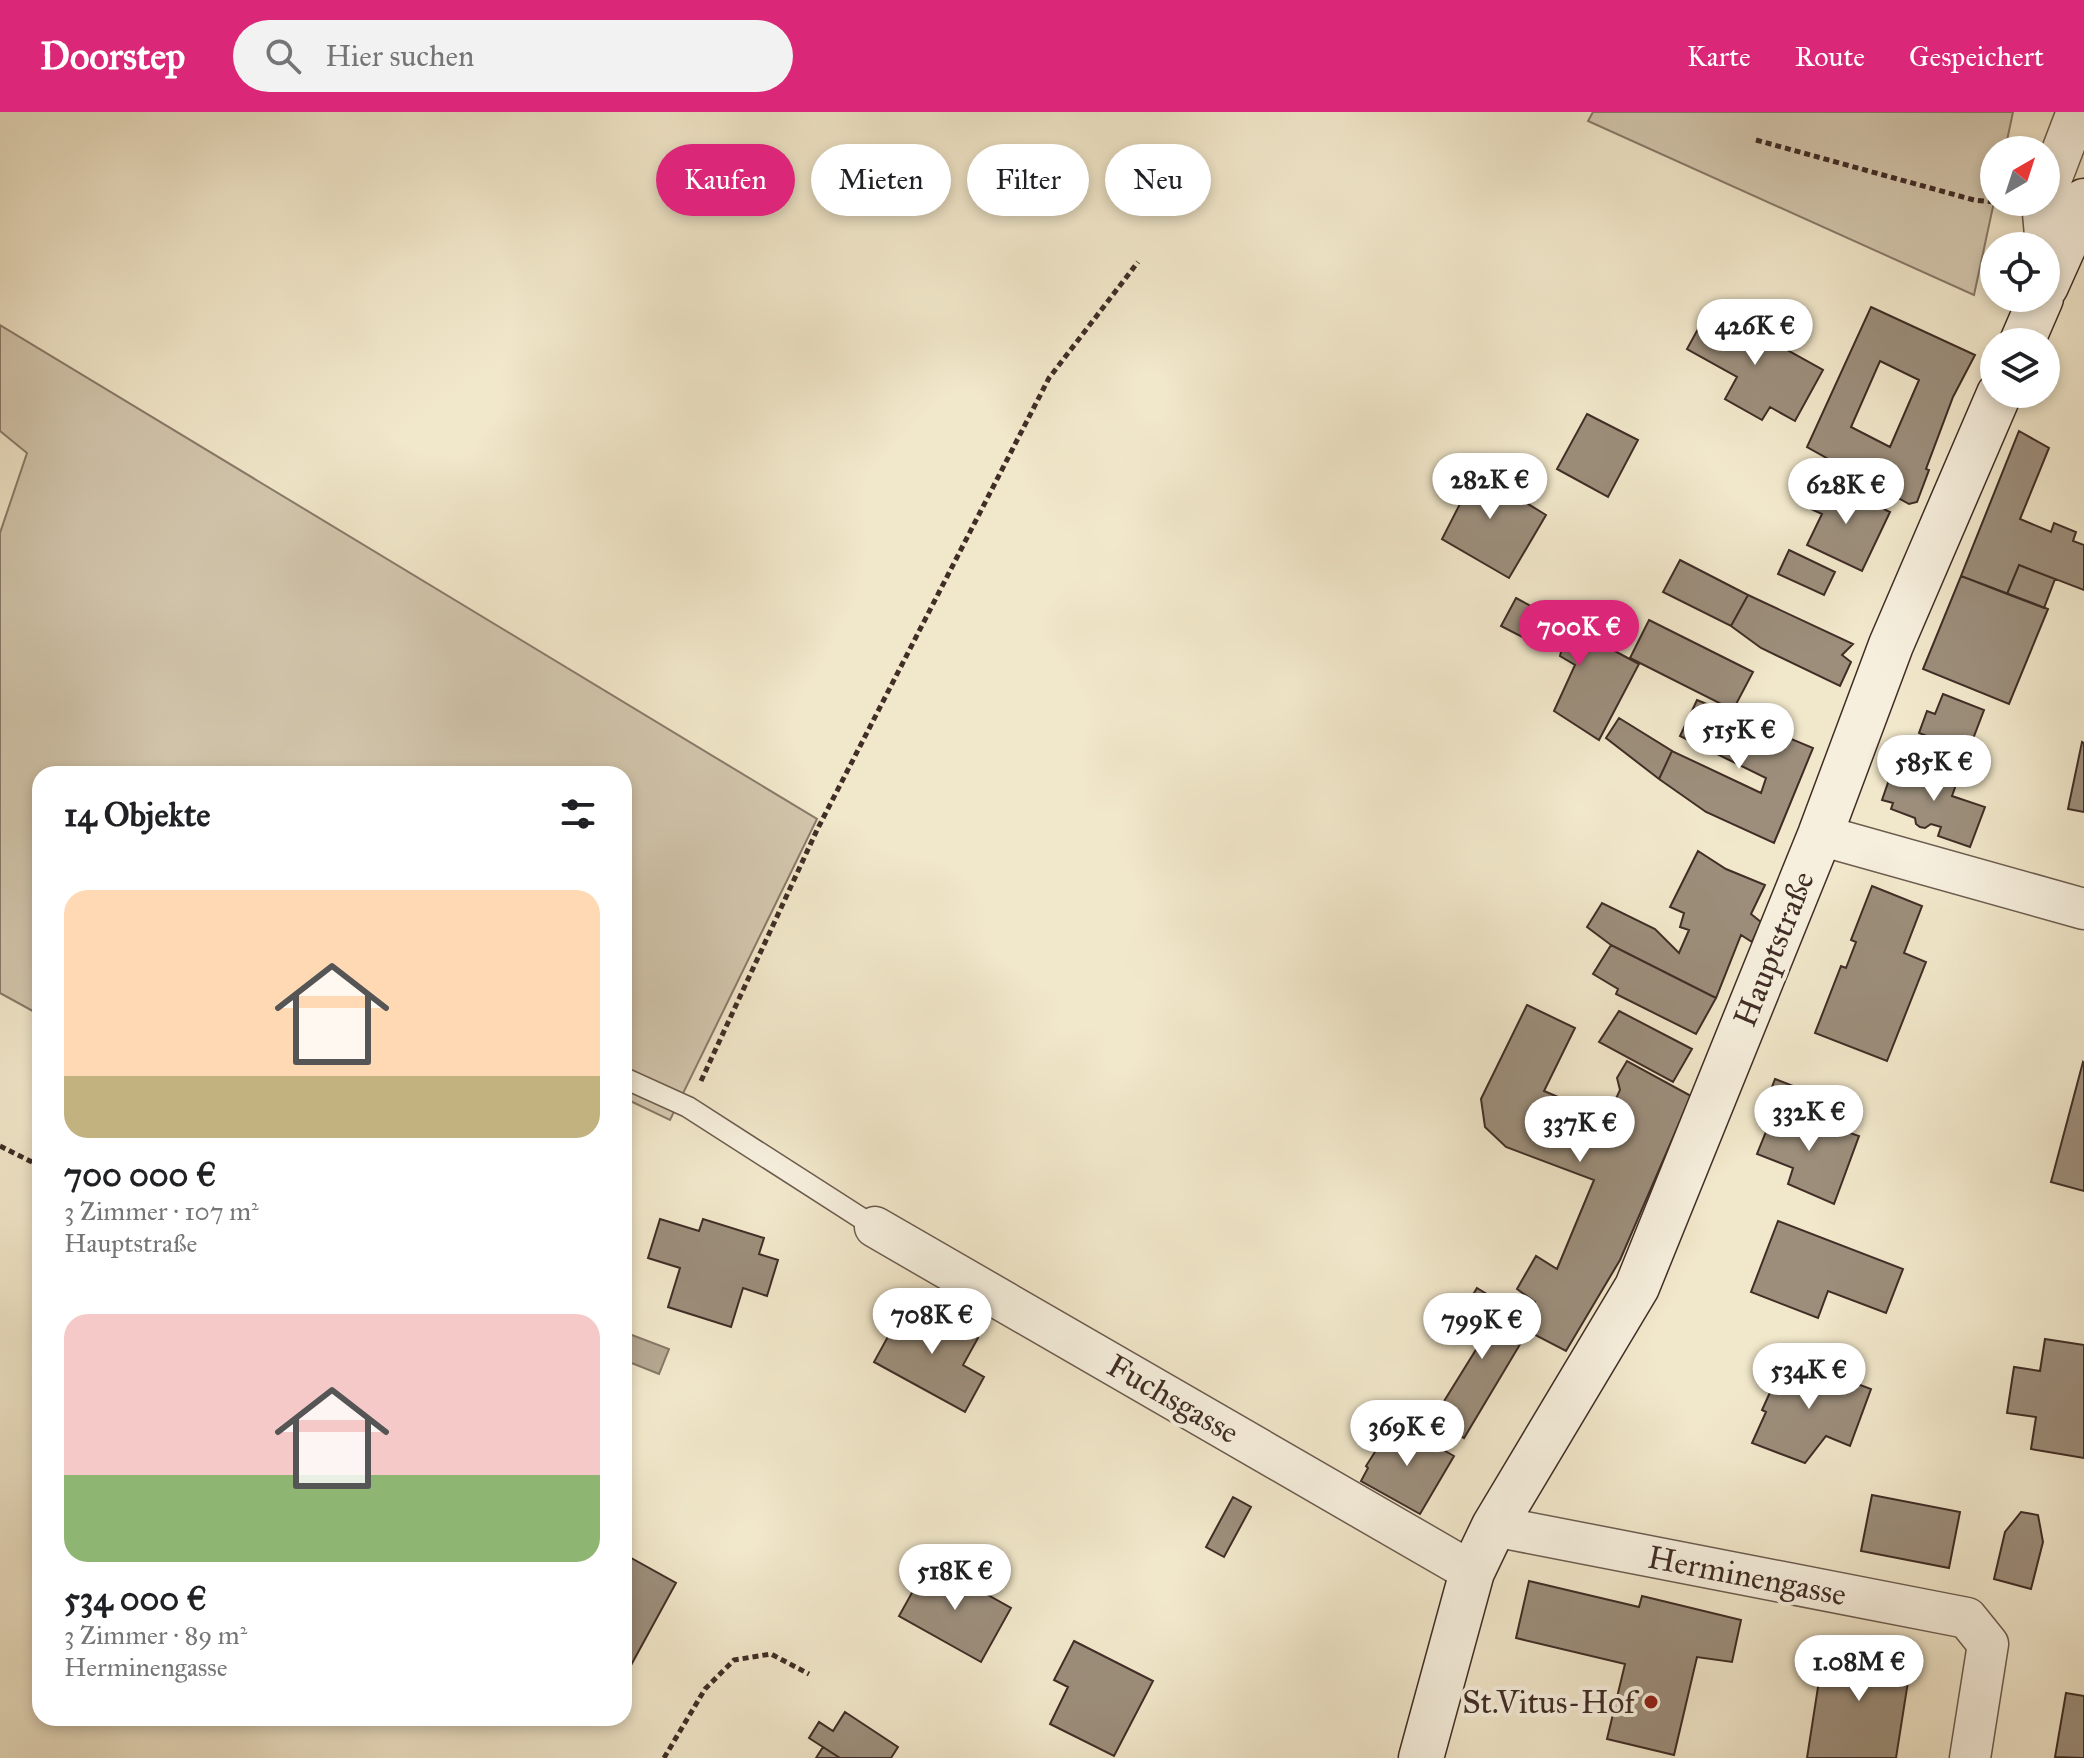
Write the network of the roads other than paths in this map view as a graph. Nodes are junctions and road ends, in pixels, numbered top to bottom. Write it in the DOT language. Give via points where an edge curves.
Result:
graph roads {
  1 [pos="2077,112"];
  2 [pos="2060,156"];
  3 [pos="2084,201"];
  4 [pos="2060,245"];
  5 [pos="1993,408"];
  6 [pos="1820,835"];
  7 [pos="2084,909"];
  8 [pos="632,1082"];
  9 [pos="875,1227"];
  10 [pos="1494,1526"];
  11 [pos="1472,1572"];
  12 [pos="1421,1758"];
  13 [pos="1970,1758"];
  1 -- 2 [label="street"];
  3 -- 4 [label="main road"];
  5 -- 6 [label="main road, Hauptstraße" via="1891,645"];
  6 -- 7 [label="street"];
  6 -- 10 [label="main road, Hauptstraße" via="1637,1287"];
  8 -- 9 [label="lane" via="688,1107"];
  9 -- 11 [label="street, Fuchsgasse"];
  10 -- 11 [label="main road, Hauptstraße"];
  10 -- 13 [label="street, Herminengasse" via="1967,1618 1988,1644"];
  11 -- 12 [label="main road, Hauptstraße"];
}
